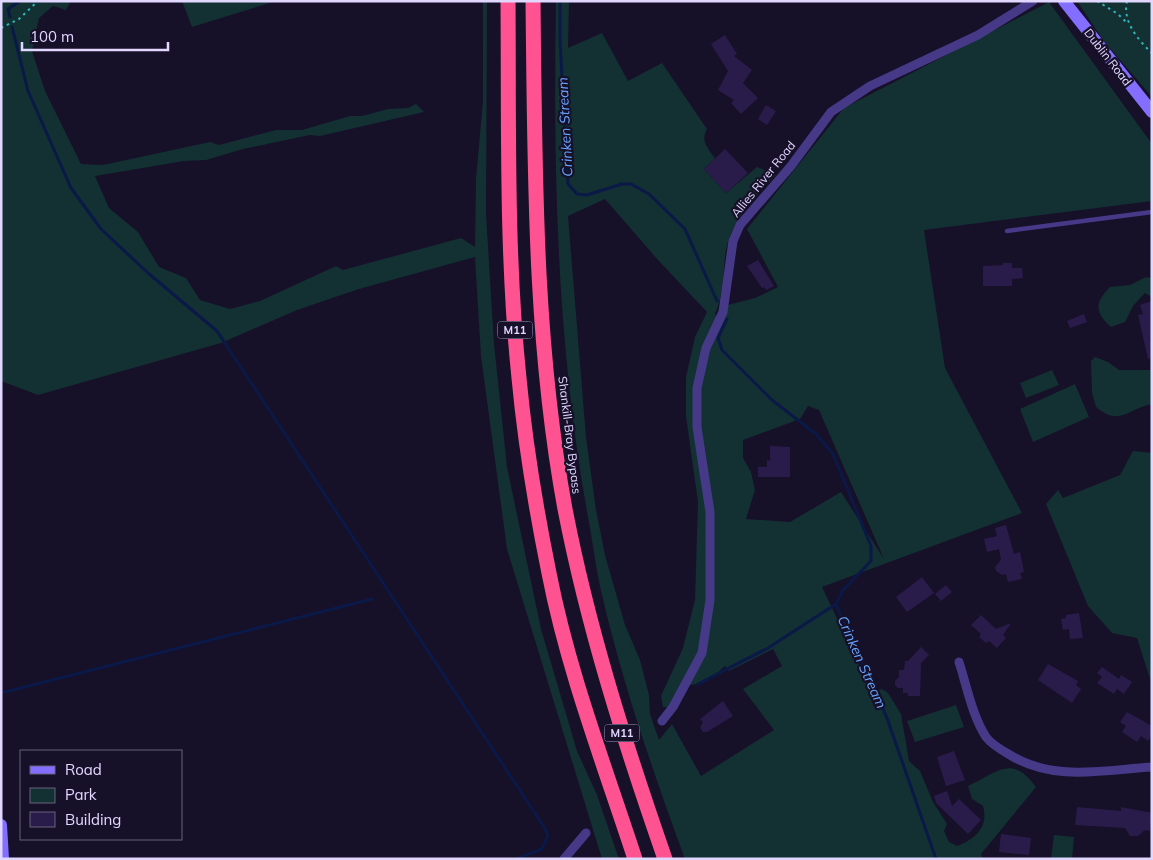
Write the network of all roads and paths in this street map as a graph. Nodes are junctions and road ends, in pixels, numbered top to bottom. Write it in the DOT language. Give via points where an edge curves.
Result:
graph roads {
  1 [pos="38,1"];
  2 [pos="508,1"];
  3 [pos="533,1"];
  4 [pos="1033,1"];
  5 [pos="1064,1"];
  6 [pos="1098,1"];
  7 [pos="1127,1"];
  8 [pos="1129,25"];
  9 [pos="1,28"];
  10 [pos="1152,54"];
  11 [pos="1152,112"];
  12 [pos="1152,212"];
  13 [pos="1007,231"];
  14 [pos="959,662"];
  15 [pos="662,721"];
  16 [pos="1152,767"];
  17 [pos="1,825"];
  18 [pos="586,833"];
  19 [pos="3,859"];
  20 [pos="564,859"];
  21 [pos="635,859"];
  22 [pos="665,859"];
  1 -- 9 [label="path" via="19,19"];
  2 -- 21 [label="highway, M11" via="510,240 519,378 527,443 549,574 569,654"];
  3 -- 22 [label="highway, Shankill-Bray Bypass / M11" via="538,275 559,470 586,604 617,718"];
  4 -- 15 [label="street, Allies River Road" via="978,35 870,86 831,112 791,166 740,225 733,241 723,312 706,348 697,388 697,427 710,512 710,600 702,653"];
  5 -- 11 [label="main road, Dublin Road"];
  6 -- 8 [label="path"];
  7 -- 8 [label="path"];
  8 -- 10 [label="path"];
  12 -- 13 [label="lane"];
  14 -- 16 [label="street" via="974,714 987,739 1024,763 1070,773"];
  17 -- 19 [label="main road"];
  18 -- 20 [label="street"];
}
